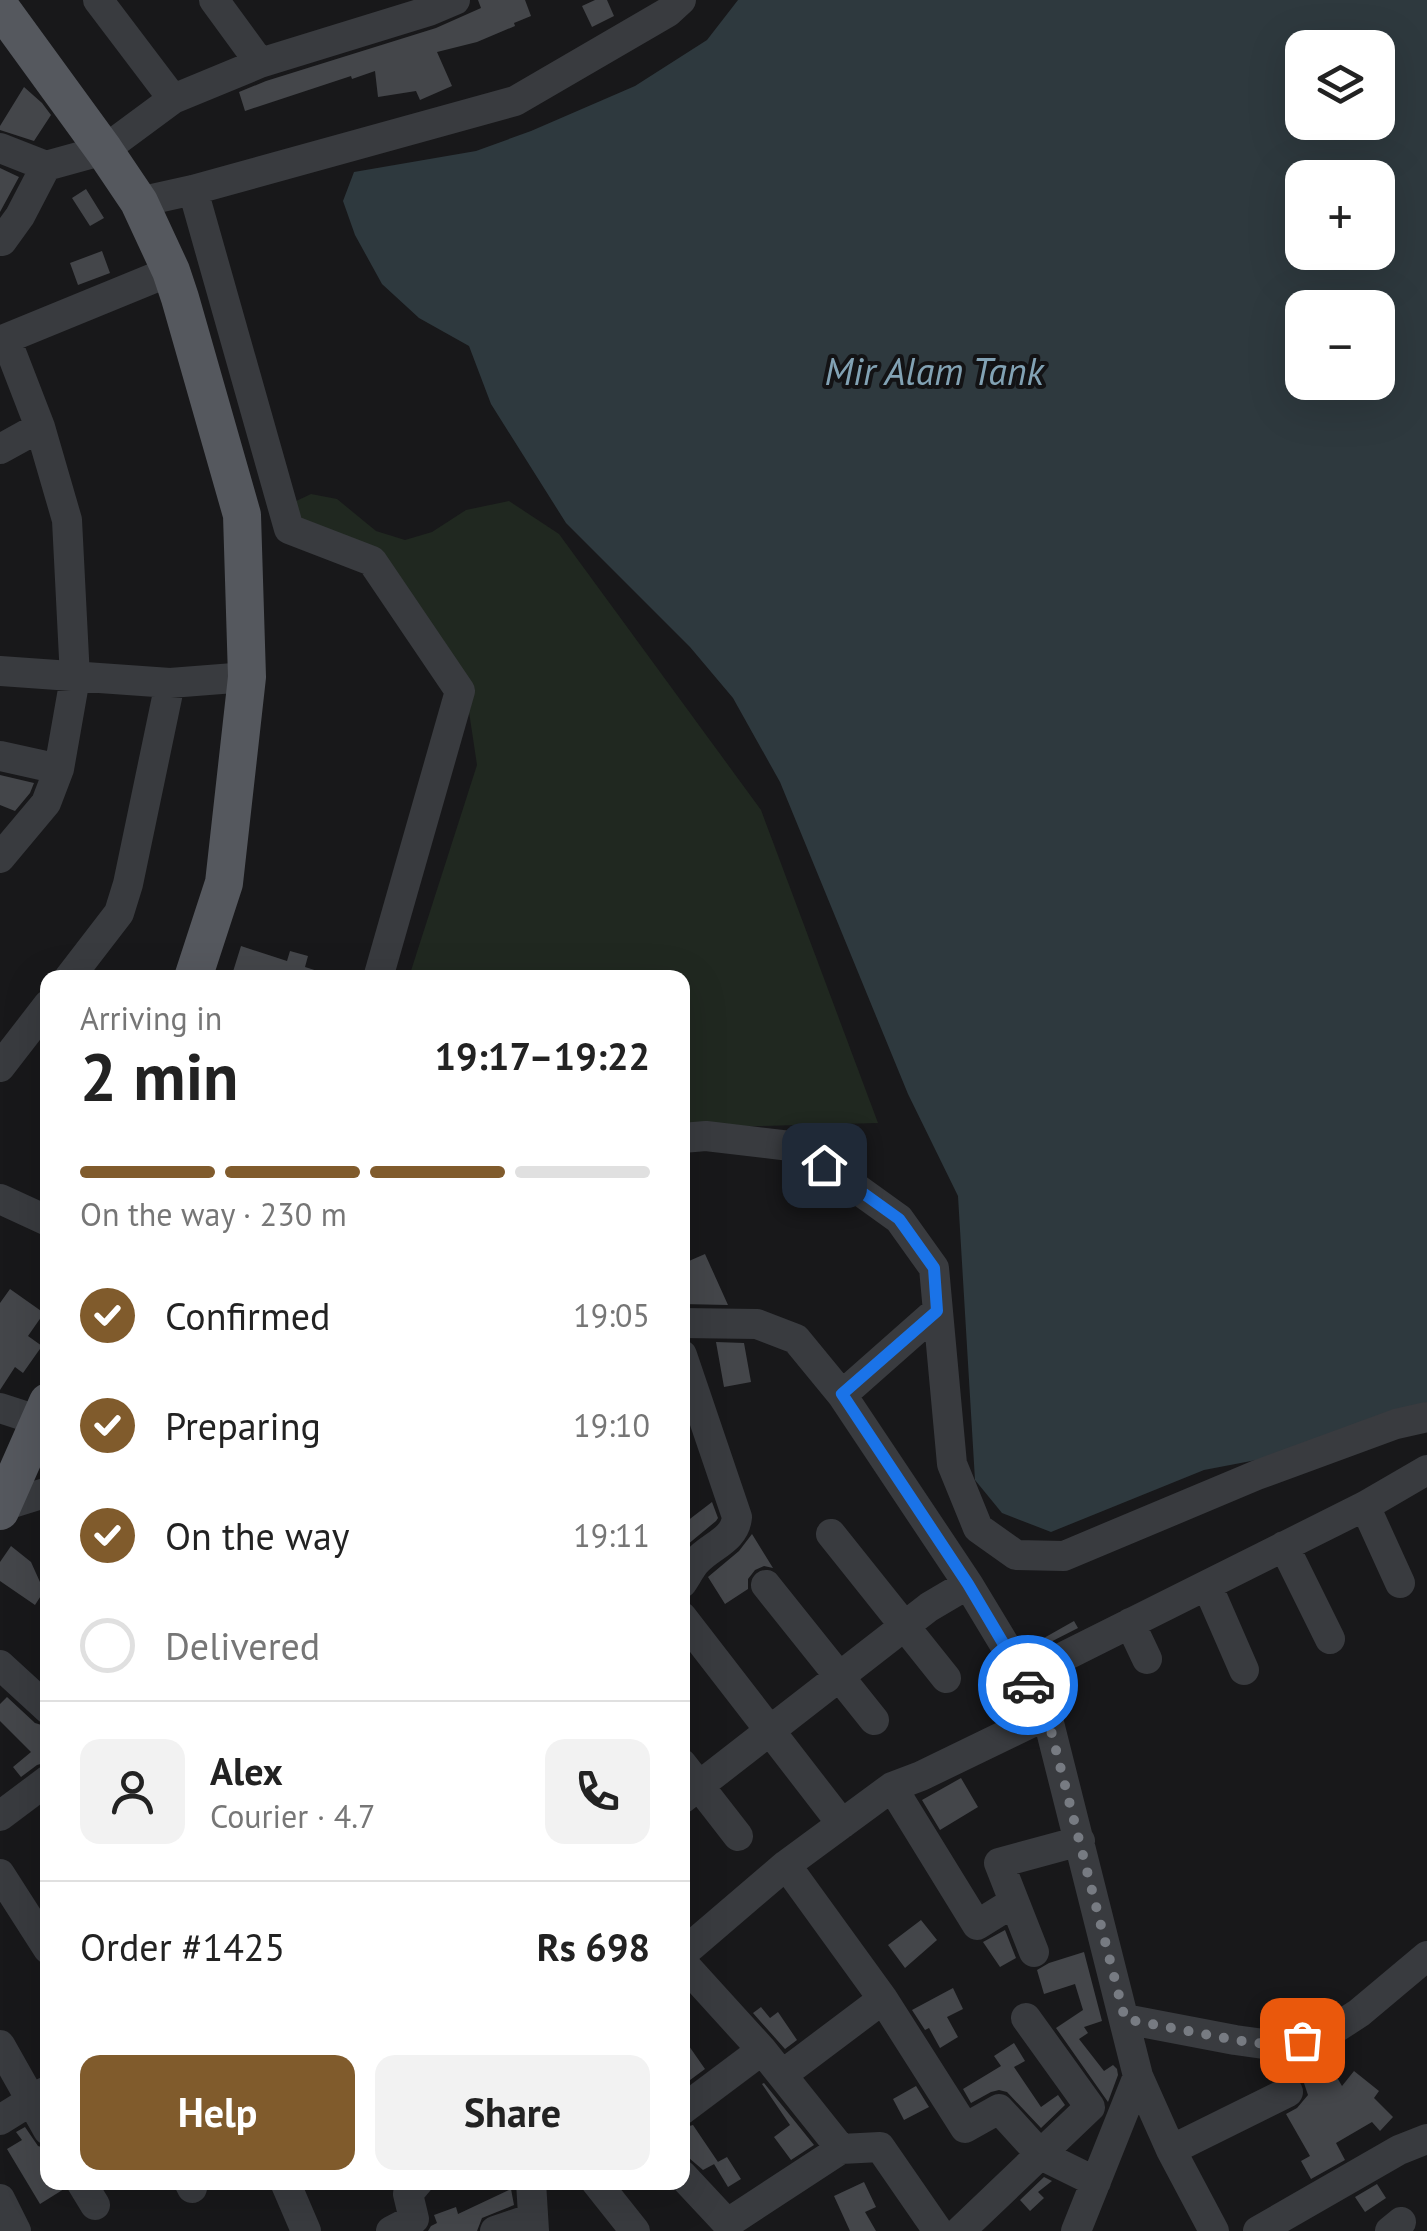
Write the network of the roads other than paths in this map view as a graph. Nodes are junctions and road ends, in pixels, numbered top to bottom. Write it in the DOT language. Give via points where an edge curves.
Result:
graph roads {
  1 [pos="98,0"];
  2 [pos="214,0"];
  3 [pos="455,0"];
  4 [pos="669,4"];
  5 [pos="0,7"];
  6 [pos="260,63"];
  7 [pos="172,99"];
  8 [pos="0,148"];
  9 [pos="104,150"];
  10 [pos="46,166"];
  11 [pos="192,190"];
  12 [pos="138,202"];
  13 [pos="2,241"];
  14 [pos="170,271"];
  15 [pos="3,340"];
  16 [pos="40,428"];
  17 [pos="0,448"];
  18 [pos="0,671"];
  19 [pos="247,677"];
  20 [pos="75,678"];
  21 [pos="170,684"];
  22 [pos="0,756"];
  23 [pos="59,769"];
  24 [pos="0,858"];
  25 [pos="75,970"];
  26 [pos="196,970"];
  27 [pos="380,970"];
  28 [pos="40,1015"];
  29 [pos="0,1067"];
  30 [pos="690,1137"];
  31 [pos="0,1199"];
  32 [pos="40,1217"];
  33 [pos="937,1311"];
  34 [pos="690,1324"];
  35 [pos="690,1387"];
  36 [pos="842,1394"];
  37 [pos="0,1408"];
  38 [pos="40,1411"];
  39 [pos="1427,1418"];
  40 [pos="40,1420"];
  41 [pos="1427,1470"];
  42 [pos="40,1495"];
  43 [pos="1365,1506"];
  44 [pos="1,1509"];
  45 [pos="832,1534"];
  46 [pos="1284,1546"];
  47 [pos="690,1571"];
  48 [pos="1400,1583"];
  49 [pos="968,1584"];
  50 [pos="766,1585"];
  51 [pos="1207,1585"];
  52 [pos="1130,1623"];
  53 [pos="905,1626"];
  54 [pos="690,1627"];
  55 [pos="1330,1640"];
  56 [pos="1147,1660"];
  57 [pos="0,1665"];
  58 [pos="1244,1670"];
  59 [pos="1023,1676"];
  60 [pos="840,1678"];
  61 [pos="946,1678"];
  62 [pos="40,1702"];
  63 [pos="1047,1715"];
  64 [pos="874,1720"];
  65 [pos="770,1730"];
  66 [pos="690,1782"];
  67 [pos="690,1785"];
  68 [pos="40,1786"];
  69 [pos="892,1787"];
  70 [pos="0,1816"];
  71 [pos="842,1824"];
  72 [pos="738,1836"];
  73 [pos="1080,1841"];
  74 [pos="786,1865"];
  75 [pos="3,1886"];
  76 [pos="1014,1902"];
  77 [pos="40,1938"];
  78 [pos="690,1947"];
  79 [pos="1034,1952"];
  80 [pos="1427,1956"];
  81 [pos="690,1971"];
  82 [pos="883,1999"];
  83 [pos="1026,2018"];
  84 [pos="1125,2019"];
  85 [pos="0,2045"];
  86 [pos="762,2050"];
  87 [pos="782,2075"];
  88 [pos="1138,2076"];
  89 [pos="1288,2092"];
  90 [pos="39,2096"];
  91 [pos="690,2104"];
  92 [pos="0,2120"];
  93 [pos="1427,2139"];
  94 [pos="841,2149"];
  95 [pos="1172,2150"];
  96 [pos="1041,2154"];
  97 [pos="1096,2182"];
  98 [pos="690,2184"];
  99 [pos="292,2190"];
  100 [pos="411,2190"];
  101 [pos="531,2190"];
  102 [pos="602,2190"];
  103 [pos="0,2199"];
  104 [pos="533,2224"];
  105 [pos="728,2226"];
  106 [pos="1209,2229"];
  107 [pos="16,2231"];
  108 [pos="306,2231"];
  109 [pos="392,2231"];
  110 [pos="495,2231"];
  111 [pos="635,2231"];
  112 [pos="938,2231"];
  113 [pos="960,2231"];
  114 [pos="1076,2231"];
  115 [pos="1258,2231"];
  1 -- 7 [label="street"];
  2 -- 6 [label="street"];
  3 -- 6 [label="street"];
  4 -- 11 [label="street" via="515,101"];
  5 -- 9 [label="main road"];
  6 -- 7 [label="street"];
  7 -- 9 [label="street"];
  8 -- 10 [label="street"];
  9 -- 10 [label="street"];
  9 -- 12 [label="main road"];
  10 -- 13 [label="street"];
  11 -- 12 [label="street"];
  11 -- 27 [label="street" via="289,529 372,561 460,691"];
  12 -- 14 [label="main road"];
  14 -- 15 [label="street"];
  14 -- 19 [label="main road" via="242,514"];
  15 -- 16 [label="street"];
  16 -- 17 [label="street"];
  16 -- 20 [label="street" via="67,520"];
  18 -- 20 [label="street"];
  19 -- 21 [label="street"];
  19 -- 26 [label="main road" via="224,883"];
  20 -- 21 [label="street"];
  20 -- 23 [label="street"];
  21 -- 25 [label="street" via="119,913"];
  22 -- 23 [label="street"];
  23 -- 24 [label="street" via="46,803"];
  28 -- 29 [label="street"];
  30 -- 33 [label="street" via="800,1146 899,1219 934,1268"];
  31 -- 32 [label="street"];
  33 -- 36 [label="street"];
  33 -- 39 [label="street" via="952,1464 978,1528 1016,1555 1064,1556 1257,1474"];
  34 -- 36 [label="street" via="757,1324 796,1338"];
  35 -- 47 [label="street" via="737,1518 730,1534"];
  36 -- 49 [label="street"];
  37 -- 38 [label="street"];
  40 -- 44 [label="main road"];
  41 -- 43 [label="street"];
  42 -- 44 [label="street"];
  43 -- 46 [label="street"];
  43 -- 48 [label="street"];
  45 -- 53 [label="street"];
  46 -- 51 [label="street"];
  46 -- 55 [label="street"];
  49 -- 53 [label="street"];
  49 -- 59 [label="street"];
  50 -- 60 [label="street"];
  51 -- 52 [label="street"];
  51 -- 58 [label="street"];
  52 -- 56 [label="street"];
  52 -- 59 [label="street"];
  53 -- 60 [label="street"];
  53 -- 61 [label="street"];
  54 -- 65 [label="street"];
  57 -- 62 [label="street"];
  59 -- 63 [label="street"];
  60 -- 64 [label="street"];
  60 -- 65 [label="street"];
  63 -- 69 [label="street"];
  63 -- 73 [label="street"];
  65 -- 66 [label="street"];
  65 -- 71 [label="street"];
  67 -- 72 [label="street"];
  68 -- 70 [label="street"];
  69 -- 71 [label="street"];
  69 -- 76 [label="street" via="977,1924"];
  71 -- 74 [label="street"];
  73 -- 76 [label="street" via="999,1863"];
  73 -- 84 [label="street"];
  74 -- 78 [label="street"];
  74 -- 82 [label="street"];
  75 -- 77 [label="street"];
  76 -- 79 [label="street"];
  80 -- 84 [label="street" via="1325,2036 1280,2046"];
  81 -- 86 [label="street"];
  82 -- 87 [label="street"];
  82 -- 96 [label="street" via="964,2128 999,2109"];
  83 -- 96 [label="street" via="1090,2107"];
  84 -- 88 [label="street"];
  85 -- 90 [label="street"];
  86 -- 87 [label="street"];
  86 -- 91 [label="street"];
  87 -- 94 [label="street"];
  88 -- 95 [label="street"];
  88 -- 97 [label="street"];
  89 -- 95 [label="street"];
  90 -- 92 [label="street"];
  93 -- 115 [label="street"];
  94 -- 105 [label="street"];
  94 -- 112 [label="street" via="880,2147"];
  95 -- 106 [label="street"];
  96 -- 97 [label="street"];
  96 -- 113 [label="street"];
  97 -- 114 [label="street"];
  98 -- 105 [label="street"];
  99 -- 108 [label="street"];
  100 -- 109 [label="street" via="414,2218"];
  101 -- 104 [label="street"];
  102 -- 111 [label="street"];
  103 -- 107 [label="street"];
  104 -- 110 [label="street"];
}
